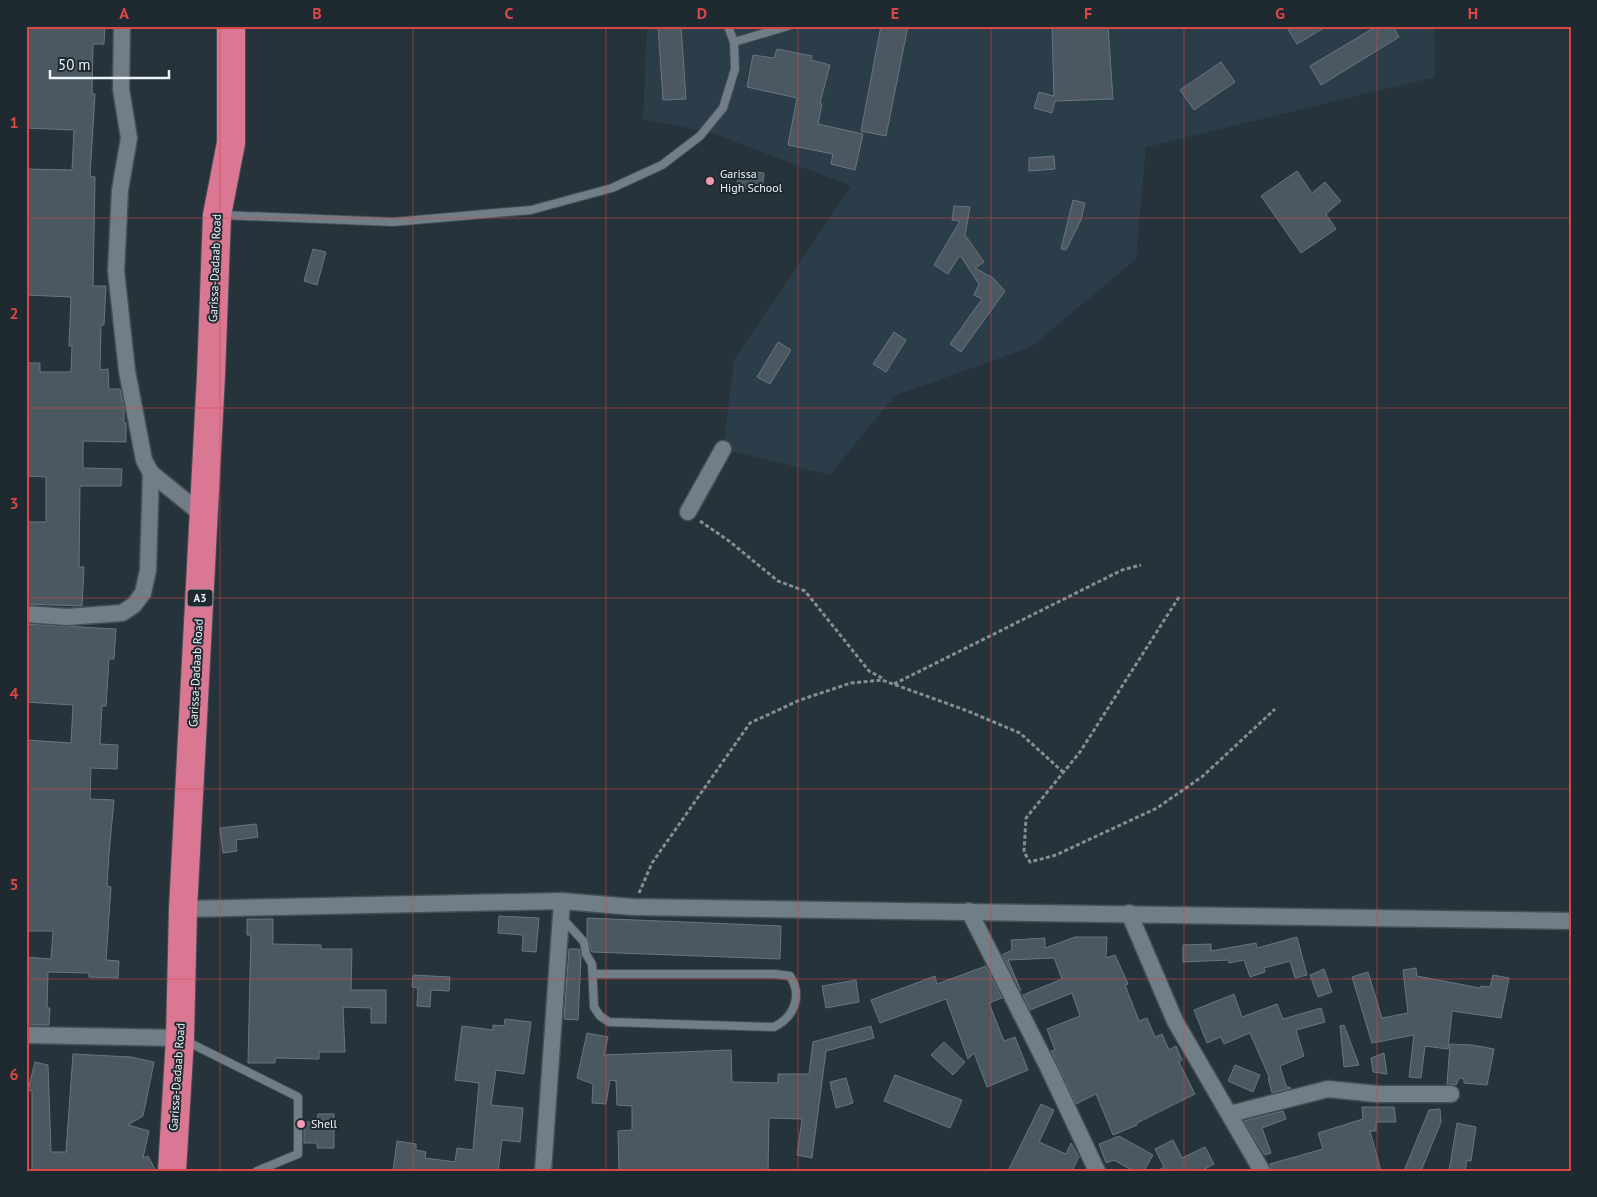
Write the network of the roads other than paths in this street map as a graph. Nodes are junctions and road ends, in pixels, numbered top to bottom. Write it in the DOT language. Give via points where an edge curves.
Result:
graph roads {
  1 [pos="122,26"];
  2 [pos="231,26"];
  3 [pos="728,26"];
  4 [pos="788,26"];
  5 [pos="734,42"];
  6 [pos="217,215"];
  7 [pos="723,449"];
  8 [pos="151,473"];
  9 [pos="688,512"];
  10 [pos="204,516"];
  11 [pos="26,614"];
  12 [pos="183,909"];
  13 [pos="562,909"];
  14 [pos="969,911"];
  15 [pos="1128,913"];
  16 [pos="1571,921"];
  17 [pos="593,974"];
  18 [pos="26,1036"];
  19 [pos="180,1038"];
  20 [pos="1451,1094"];
  21 [pos="1230,1114"];
  22 [pos="172,1171"];
  23 [pos="257,1171"];
  24 [pos="543,1171"];
  25 [pos="1097,1171"];
  26 [pos="1262,1171"];
  1 -- 8 [label="street" via="121,89 128,138 120,190 116,271 128,371 144,460"];
  2 -- 6 [label="highway, Garissa-Dadaab Road / A3" via="231,143"];
  3 -- 5 [label="lane"];
  4 -- 5 [label="lane"];
  5 -- 6 [label="lane" via="735,69 723,108 700,136 662,165 612,188 531,210 393,222"];
  6 -- 10 [label="highway, Garissa-Dadaab Road / A3"];
  7 -- 9 [label="street"];
  8 -- 10 [label="street"];
  8 -- 11 [label="street" via="148,570 143,593 134,605 122,613 67,617"];
  10 -- 12 [label="highway, Garissa-Dadaab Road / A3"];
  12 -- 13 [label="street"];
  12 -- 19 [label="highway, Garissa-Dadaab Road / A3"];
  13 -- 14 [label="street"];
  13 -- 17 [label="lane" via="584,942"];
  13 -- 24 [label="street"];
  14 -- 15 [label="street"];
  14 -- 25 [label="street"];
  15 -- 16 [label="street"];
  15 -- 21 [label="street" via="1175,1021"];
  17 -- 17 [label="lane" via="594,1007 609,1022 774,1027 786,1021 793,1012 796,992 790,976 776,974"];
  18 -- 19 [label="street"];
  19 -- 22 [label="highway, Garissa-Dadaab Road / A3"];
  19 -- 23 [label="lane" via="298,1097 298,1154"];
  20 -- 21 [label="street" via="1377,1094 1328,1089"];
  21 -- 26 [label="street"];
}
